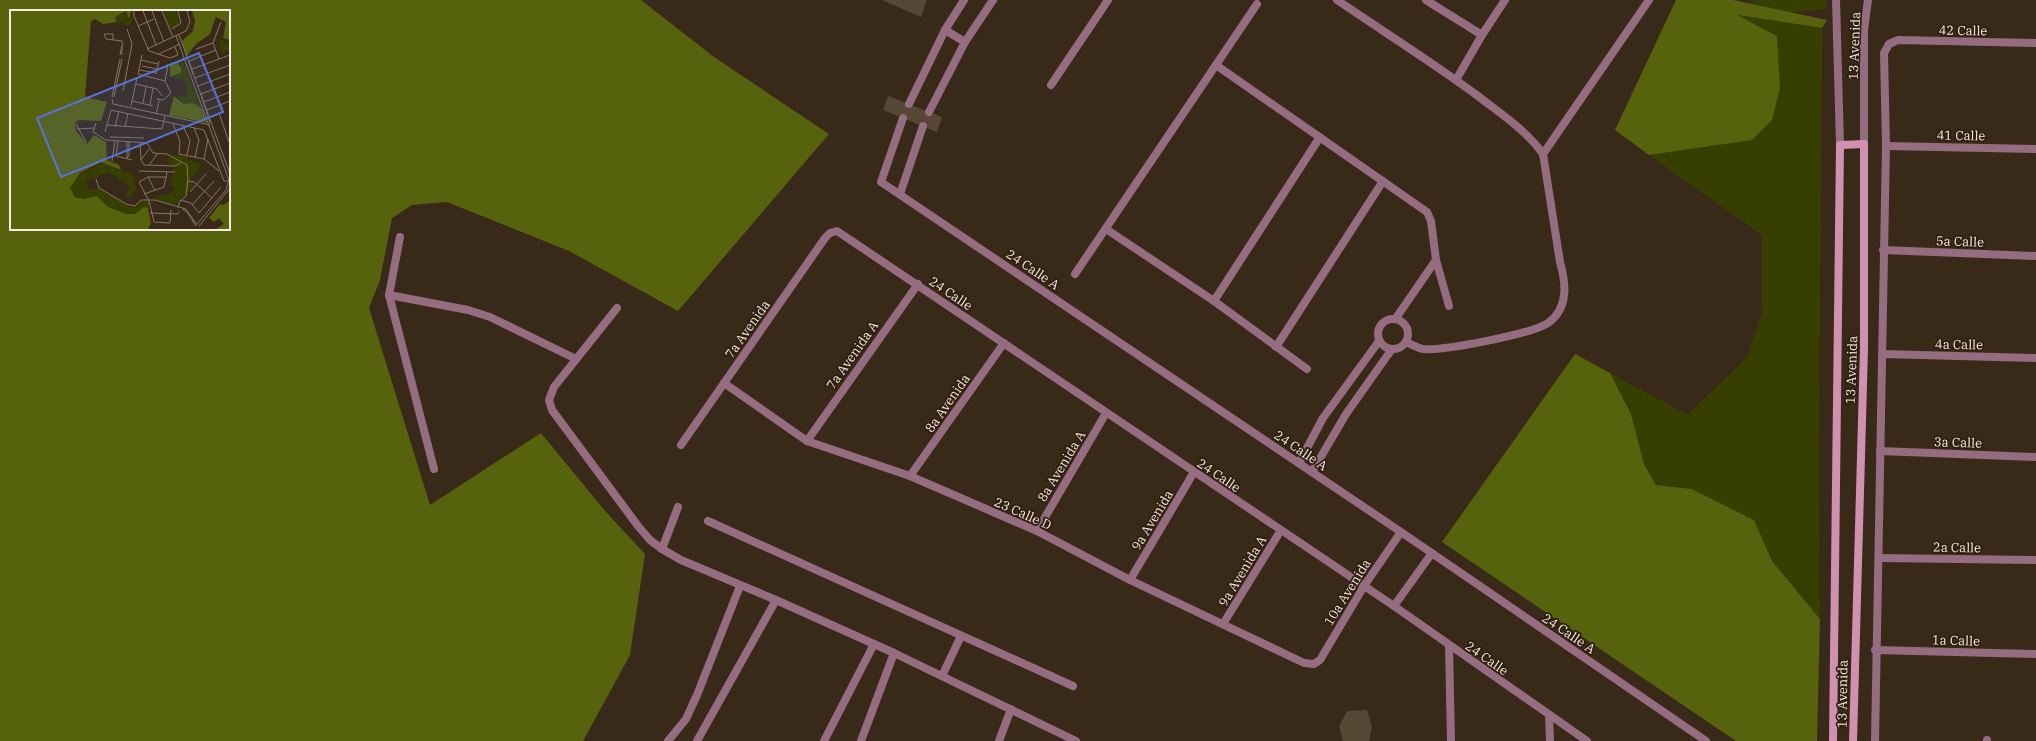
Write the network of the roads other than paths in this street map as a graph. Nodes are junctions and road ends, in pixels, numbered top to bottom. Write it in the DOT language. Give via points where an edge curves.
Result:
graph roads {
  1 [pos="964,0"];
  2 [pos="992,0"];
  3 [pos="1108,0"];
  4 [pos="1338,0"];
  5 [pos="1426,0"];
  6 [pos="1505,0"];
  7 [pos="1649,0"];
  8 [pos="1836,0"];
  9 [pos="1868,0"];
  10 [pos="1256,4"];
  11 [pos="945,30"];
  12 [pos="1482,35"];
  13 [pos="965,42"];
  14 [pos="2036,43"];
  15 [pos="1216,65"];
  16 [pos="1456,80"];
  17 [pos="1051,85"];
  18 [pos="909,104"];
  19 [pos="930,112"];
  20 [pos="903,118"];
  21 [pos="924,126"];
  22 [pos="1320,137"];
  23 [pos="1864,144"];
  24 [pos="1840,145"];
  25 [pos="1886,146"];
  26 [pos="2036,149"];
  27 [pos="1543,154"];
  28 [pos="1383,181"];
  29 [pos="900,194"];
  30 [pos="1106,229"];
  31 [pos="837,231"];
  32 [pos="400,237"];
  33 [pos="1883,250"];
  34 [pos="2036,256"];
  35 [pos="1436,260"];
  36 [pos="1075,274"];
  37 [pos="918,284"];
  38 [pos="389,295"];
  39 [pos="1214,301"];
  40 [pos="1449,306"];
  41 [pos="617,308"];
  42 [pos="1396,318"];
  43 [pos="1379,341"];
  44 [pos="1406,342"];
  45 [pos="1004,343"];
  46 [pos="1276,347"];
  47 [pos="1392,349"];
  48 [pos="1882,354"];
  49 [pos="2036,358"];
  50 [pos="576,359"];
  51 [pos="1307,369"];
  52 [pos="724,383"];
  53 [pos="1106,414"];
  54 [pos="807,441"];
  55 [pos="681,445"];
  56 [pos="1880,451"];
  57 [pos="2036,457"];
  58 [pos="1299,463"];
  59 [pos="434,469"];
  60 [pos="1194,472"];
  61 [pos="1312,472"];
  62 [pos="910,476"];
  63 [pos="678,507"];
  64 [pos="708,521"];
  65 [pos="1281,530"];
  66 [pos="1037,531"];
  67 [pos="1401,532"];
  68 [pos="662,549"];
  69 [pos="1432,553"];
  70 [pos="1879,558"];
  71 [pos="2036,560"];
  72 [pos="1130,580"];
  73 [pos="740,586"];
  74 [pos="1364,586"];
  75 [pos="776,600"];
  76 [pos="1394,606"];
  77 [pos="1223,624"];
  78 [pos="961,636"];
  79 [pos="874,644"];
  80 [pos="1449,646"];
  81 [pos="1875,650"];
  82 [pos="894,653"];
  83 [pos="2036,654"];
  84 [pos="1314,664"];
  85 [pos="942,676"];
  86 [pos="1073,686"];
  87 [pos="1011,709"];
  88 [pos="1549,715"];
  89 [pos="668,741"];
  90 [pos="697,741"];
  91 [pos="824,741"];
  92 [pos="861,741"];
  93 [pos="999,741"];
  94 [pos="1076,741"];
  95 [pos="1451,741"];
  96 [pos="1550,741"];
  97 [pos="1587,741"];
  98 [pos="1706,741"];
  99 [pos="1833,741"];
  100 [pos="1853,741"];
  101 [pos="1875,741"];
  1 -- 11 [label="street"];
  2 -- 13 [label="street"];
  3 -- 17 [label="street"];
  4 -- 16 [label="street"];
  5 -- 12 [label="street"];
  6 -- 12 [label="street"];
  7 -- 27 [label="street"];
  8 -- 24 [label="street, 13 Avenida"];
  9 -- 23 [label="street, 13 Avenida" via="1864,30"];
  10 -- 15 [label="street"];
  11 -- 13 [label="street"];
  11 -- 18 [label="street"];
  12 -- 16 [label="street"];
  13 -- 19 [label="street"];
  14 -- 25 [label="street, 42 Calle" via="1898,40 1889,44 1884,53"];
  15 -- 22 [label="street"];
  15 -- 30 [label="street"];
  16 -- 27 [label="street" via="1532,138"];
  20 -- 29 [label="street, 24 Calle A" via="881,182"];
  21 -- 29 [label="street"];
  22 -- 28 [label="street"];
  22 -- 39 [label="street"];
  23 -- 24 [label="street"];
  23 -- 100 [label="street, 13 Avenida" via="1864,349"];
  24 -- 99 [label="street, 13 Avenida"];
  25 -- 26 [label="street, 41 Calle"];
  25 -- 33 [label="street"];
  27 -- 44 [label="street" via="1560,262 1565,278 1566,296 1558,312 1548,323 1525,332 1470,345 1423,348"];
  28 -- 35 [label="street" via="1427,212 1431,221"];
  28 -- 46 [label="street"];
  29 -- 58 [label="street, 24 Calle A"];
  30 -- 36 [label="street"];
  30 -- 39 [label="street"];
  31 -- 37 [label="street, 24 Calle"];
  31 -- 52 [label="street, 7a Avenida" via="825,238"];
  32 -- 38 [label="street"];
  33 -- 34 [label="street, 5a Calle"];
  33 -- 48 [label="street"];
  35 -- 40 [label="street"];
  35 -- 42 [label="street"];
  37 -- 45 [label="street, 24 Calle"];
  37 -- 54 [label="street, 7a Avenida A"];
  38 -- 50 [label="street" via="468,310 490,317"];
  38 -- 59 [label="street"];
  39 -- 46 [label="street"];
  41 -- 50 [label="street"];
  42 -- 43 [label="street" via="1382,322 1378,331"];
  42 -- 44 [label="street" via="1408,327"];
  43 -- 47 [label="street"];
  43 -- 58 [label="street" via="1323,418"];
  44 -- 47 [label="street"];
  45 -- 53 [label="street, 24 Calle"];
  45 -- 62 [label="street, 8a Avenida"];
  46 -- 51 [label="street"];
  47 -- 61 [label="street" via="1346,414"];
  48 -- 49 [label="street, 4a Calle"];
  48 -- 56 [label="street"];
  50 -- 68 [label="street" via="554,387 549,400 552,410 638,526"];
  52 -- 54 [label="street, 23 Calle D"];
  52 -- 55 [label="street, 7a Avenida"];
  53 -- 60 [label="street, 24 Calle"];
  53 -- 66 [label="street, 8a Avenida A"];
  54 -- 62 [label="street, 23 Calle D"];
  56 -- 57 [label="street, 3a Calle"];
  56 -- 70 [label="street"];
  58 -- 61 [label="street, 24 Calle A"];
  60 -- 65 [label="street, 24 Calle"];
  60 -- 72 [label="street, 9a Avenida"];
  61 -- 67 [label="street, 24 Calle A"];
  62 -- 66 [label="street, 23 Calle D"];
  63 -- 68 [label="street"];
  64 -- 78 [label="street"];
  65 -- 74 [label="street, 24 Calle"];
  65 -- 77 [label="street, 9a Avenida A"];
  66 -- 72 [label="street, 23 Calle D"];
  67 -- 69 [label="street, 24 Calle A"];
  67 -- 74 [label="street, 10a Avenida"];
  68 -- 73 [label="street"];
  69 -- 76 [label="street"];
  69 -- 98 [label="street, 24 Calle A"];
  70 -- 71 [label="street, 2a Calle"];
  70 -- 81 [label="street"];
  72 -- 77 [label="street, 23 Calle D"];
  73 -- 75 [label="street"];
  73 -- 89 [label="street" via="686,719"];
  74 -- 76 [label="street, 24 Calle"];
  74 -- 84 [label="street, 10a Avenida" via="1320,660"];
  75 -- 79 [label="street"];
  75 -- 90 [label="street"];
  76 -- 80 [label="street, 24 Calle"];
  77 -- 84 [label="street, 23 Calle D" via="1304,663"];
  78 -- 85 [label="street"];
  78 -- 86 [label="street"];
  79 -- 82 [label="street"];
  79 -- 91 [label="street"];
  80 -- 88 [label="street, 24 Calle"];
  80 -- 95 [label="street"];
  81 -- 83 [label="street, 1a Calle"];
  81 -- 101 [label="street"];
  82 -- 85 [label="street"];
  82 -- 92 [label="street"];
  85 -- 87 [label="street"];
  87 -- 93 [label="street"];
  87 -- 94 [label="street"];
  88 -- 96 [label="street"];
  88 -- 97 [label="street, 24 Calle"];
}
